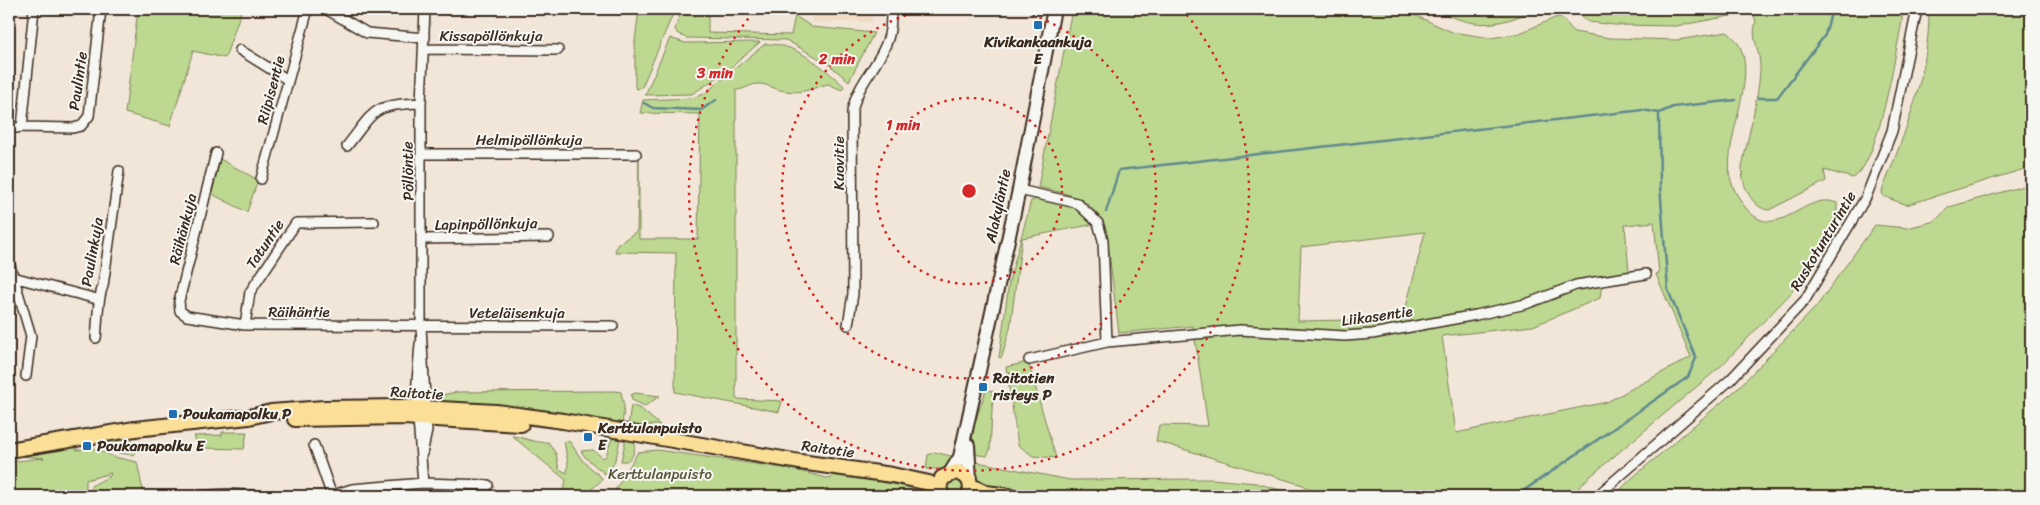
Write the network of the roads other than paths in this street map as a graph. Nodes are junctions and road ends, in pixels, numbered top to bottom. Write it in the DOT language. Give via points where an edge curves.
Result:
graph roads {
  1 [pos="34,9"];
  2 [pos="101,9"];
  3 [pos="308,9"];
  4 [pos="326,9"];
  5 [pos="425,9"];
  6 [pos="891,9"];
  7 [pos="1054,9"];
  8 [pos="1917,9"];
  9 [pos="425,38"];
  10 [pos="240,50"];
  11 [pos="424,50"];
  12 [pos="558,50"];
  13 [pos="288,80"];
  14 [pos="422,103"];
  15 [pos="22,126"];
  16 [pos="9,130"];
  17 [pos="347,146"];
  18 [pos="216,153"];
  19 [pos="421,154"];
  20 [pos="636,154"];
  21 [pos="120,171"];
  22 [pos="261,179"];
  23 [pos="1019,190"];
  24 [pos="374,222"];
  25 [pos="549,237"];
  26 [pos="423,239"];
  27 [pos="9,262"];
  28 [pos="1646,274"];
  29 [pos="11,277"];
  30 [pos="98,299"];
  31 [pos="180,312"];
  32 [pos="848,325"];
  33 [pos="244,326"];
  34 [pos="613,326"];
  35 [pos="422,330"];
  36 [pos="96,338"];
  37 [pos="1107,342"];
  38 [pos="1029,360"];
  39 [pos="26,376"];
  40 [pos="970,410"];
  41 [pos="422,413"];
  42 [pos="314,445"];
  43 [pos="9,450"];
  44 [pos="948,473"];
  45 [pos="892,475"];
  46 [pos="423,484"];
  47 [pos="488,485"];
  48 [pos="970,488"];
  49 [pos="941,495"];
  50 [pos="193,496"];
  51 [pos="255,496"];
  52 [pos="331,496"];
  53 [pos="1009,496"];
  54 [pos="1597,496"];
  1 -- 15 [label="street"];
  2 -- 15 [label="street, Paulintie" via="86,122 73,128"];
  3 -- 13 [label="street, Riipisentie"];
  4 -- 9 [label="street" via="367,33"];
  5 -- 9 [label="street, Pöllöntie"];
  6 -- 32 [label="street, Kuovitie" via="891,29 886,44 859,87 852,112 853,294"];
  7 -- 23 [label="main road, Alakyläntie"];
  8 -- 54 [label="street, Ruskotunturintie" via="1892,131 1866,197 1805,300 1730,380"];
  9 -- 11 [label="street, Pöllöntie"];
  10 -- 13 [label="street"];
  11 -- 12 [label="street, Kissapöllönkuja"];
  11 -- 14 [label="street, Pöllöntie"];
  13 -- 22 [label="street, Riipisentie"];
  14 -- 17 [label="street" via="383,106 376,110"];
  14 -- 19 [label="street, Pöllöntie"];
  15 -- 16 [label="street"];
  18 -- 31 [label="street, Räihänkuja" via="179,302"];
  19 -- 20 [label="street, Helmipöllönkuja"];
  19 -- 26 [label="street, Pöllöntie"];
  21 -- 30 [label="street, Paulinkuja" via="103,286"];
  23 -- 37 [label="street" via="1077,203 1098,223 1103,240"];
  23 -- 40 [label="main road, Alakyläntie"];
  24 -- 33 [label="street, Tatuntie" via="296,223 250,292"];
  25 -- 26 [label="street, Lapinpöllönkuja"];
  26 -- 35 [label="street, Pöllöntie"];
  27 -- 29 [label="street"];
  28 -- 37 [label="street, Liikasentie" via="1576,285 1526,304 1372,334 1345,336 1240,330"];
  29 -- 30 [label="street"];
  29 -- 39 [label="street" via="31,336"];
  30 -- 36 [label="street, Paulinkuja"];
  31 -- 33 [label="street, Räihäntie"];
  33 -- 35 [label="street, Räihäntie"];
  34 -- 35 [label="street, Veteläisenkuja"];
  35 -- 41 [label="street, Pöllöntie" via="418,353"];
  37 -- 38 [label="street, Liikasentie"];
  40 -- 44 [label="main road, Alakyläntie" via="960,457"];
  40 -- 48 [label="main road, Alakyläntie"];
  41 -- 43 [label="main road, Raitotie" via="324,408 271,412 169,424"];
  41 -- 45 [label="main road, Raitotie" via="582,426"];
  41 -- 46 [label="street, Pöllöntie"];
  42 -- 52 [label="street"];
  44 -- 45 [label="main road, Raitotie"];
  44 -- 48 [label="main road" via="962,473"];
  44 -- 49 [label="main road" via="940,483"];
  45 -- 49 [label="main road, Raitotie" via="929,483"];
  46 -- 47 [label="street"];
  46 -- 52 [label="street" via="352,489"];
  48 -- 53 [label="main road"];
  50 -- 51 [label="street"];
}
